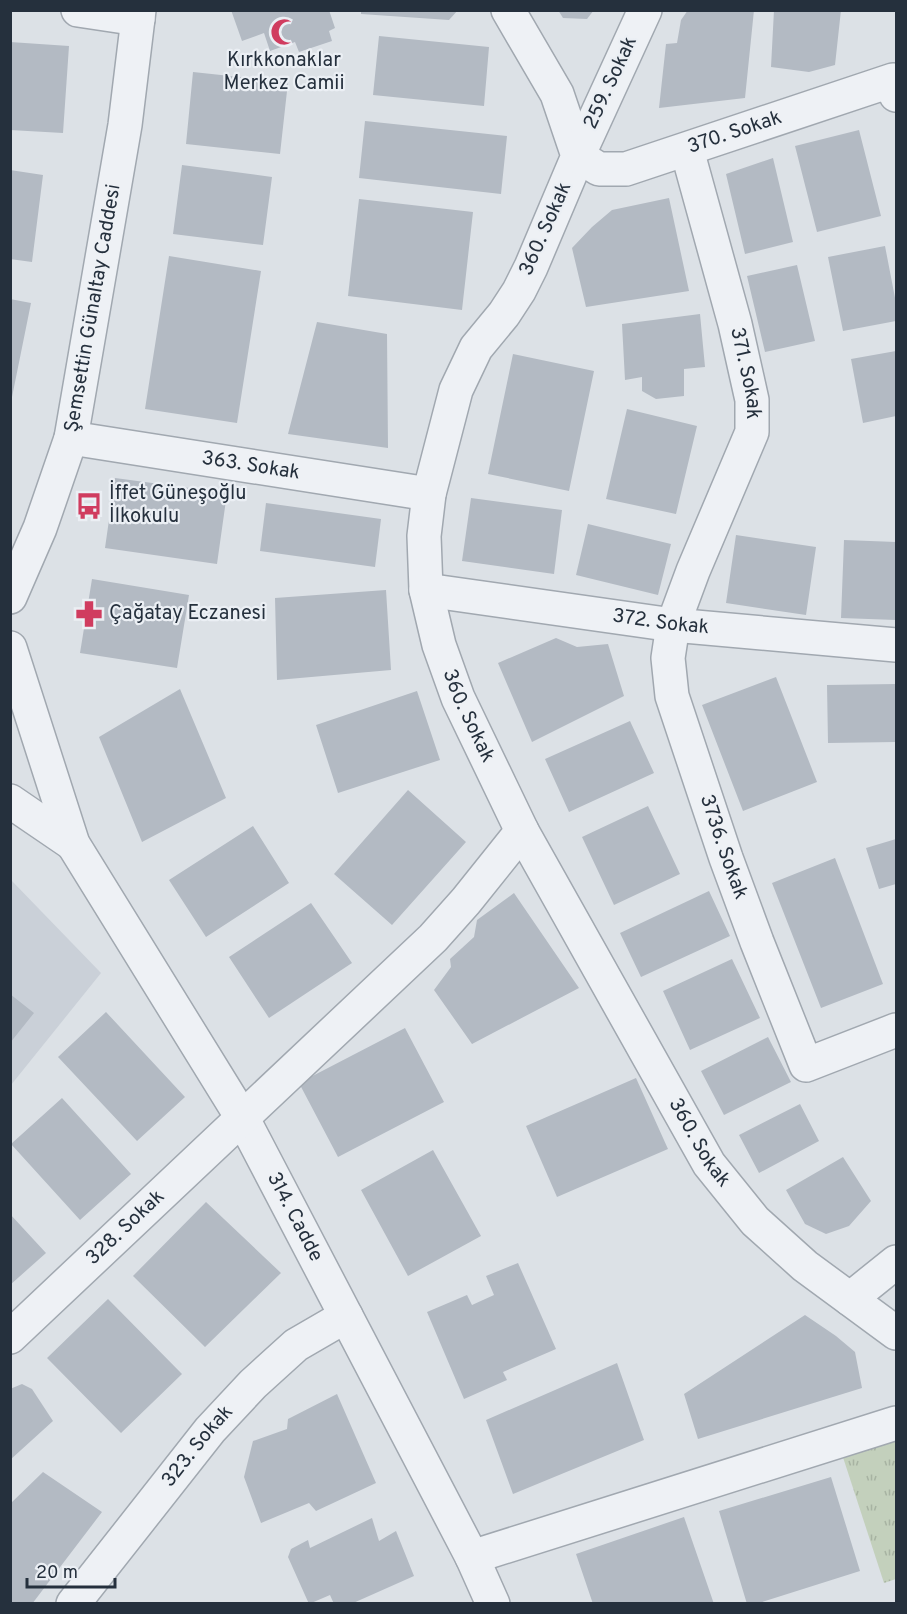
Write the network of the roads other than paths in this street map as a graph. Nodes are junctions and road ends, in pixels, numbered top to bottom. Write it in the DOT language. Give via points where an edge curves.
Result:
graph roads {
  1 [pos="78,10"];
  2 [pos="508,10"];
  3 [pos="645,10"];
  4 [pos="139,15"];
  5 [pos="895,87"];
  6 [pos="687,150"];
  7 [pos="578,156"];
  8 [pos="71,438"];
  9 [pos="429,494"];
  10 [pos="426,590"];
  11 [pos="10,597"];
  12 [pos="673,625"];
  13 [pos="897,645"];
  14 [pos="10,648"];
  15 [pos="10,801"];
  16 [pos="522,831"];
  17 [pos="73,844"];
  18 [pos="897,1030"];
  19 [pos="243,1119"];
  20 [pos="897,1262"];
  21 [pos="850,1299"];
  22 [pos="346,1316"];
  23 [pos="897,1333"];
  24 [pos="10,1337"];
  25 [pos="897,1424"];
  26 [pos="471,1557"];
  27 [pos="73,1604"];
  28 [pos="493,1604"];
  1 -- 4 [label="street"];
  2 -- 7 [label="street" via="557,94"];
  3 -- 7 [label="street, 259. Sokak"];
  4 -- 8 [label="street, Şemsettin Günaltay Caddesi" via="125,126"];
  5 -- 6 [label="street, 370. Sokak"];
  6 -- 7 [label="street, 370. Sokak" via="626,169 599,169"];
  6 -- 12 [label="street, 371. Sokak" via="735,324 752,400 752,432"];
  7 -- 9 [label="street, 360. Sokak" via="519,291 476,348 460,380"];
  8 -- 9 [label="street, 363. Sokak"];
  8 -- 11 [label="street, Şemsettin Günaltay Caddesi" via="40,528"];
  9 -- 10 [label="street, 360. Sokak" via="424,536"];
  10 -- 12 [label="street, 372. Sokak"];
  10 -- 16 [label="street, 360. Sokak" via="439,645 458,698"];
  12 -- 13 [label="street, 372. Sokak"];
  12 -- 18 [label="street, 3736. Sokak" via="668,658 672,696 726,858 806,1065"];
  14 -- 17 [label="street"];
  15 -- 17 [label="street"];
  16 -- 19 [label="street, 328. Sokak" via="433,938"];
  16 -- 21 [label="street, 360. Sokak" via="710,1164 755,1221 805,1266"];
  17 -- 19 [label="street, 314. Cadde"];
  19 -- 22 [label="street, 314. Cadde"];
  19 -- 24 [label="street, 328. Sokak"];
  20 -- 21 [label="street"];
  21 -- 23 [label="street, 360. Sokak"];
  22 -- 26 [label="street, 314. Cadde"];
  22 -- 27 [label="street, 323. Sokak" via="296,1345 253,1384 210,1430"];
  25 -- 26 [label="street"];
  26 -- 28 [label="street, 314. Cadde"];
}
